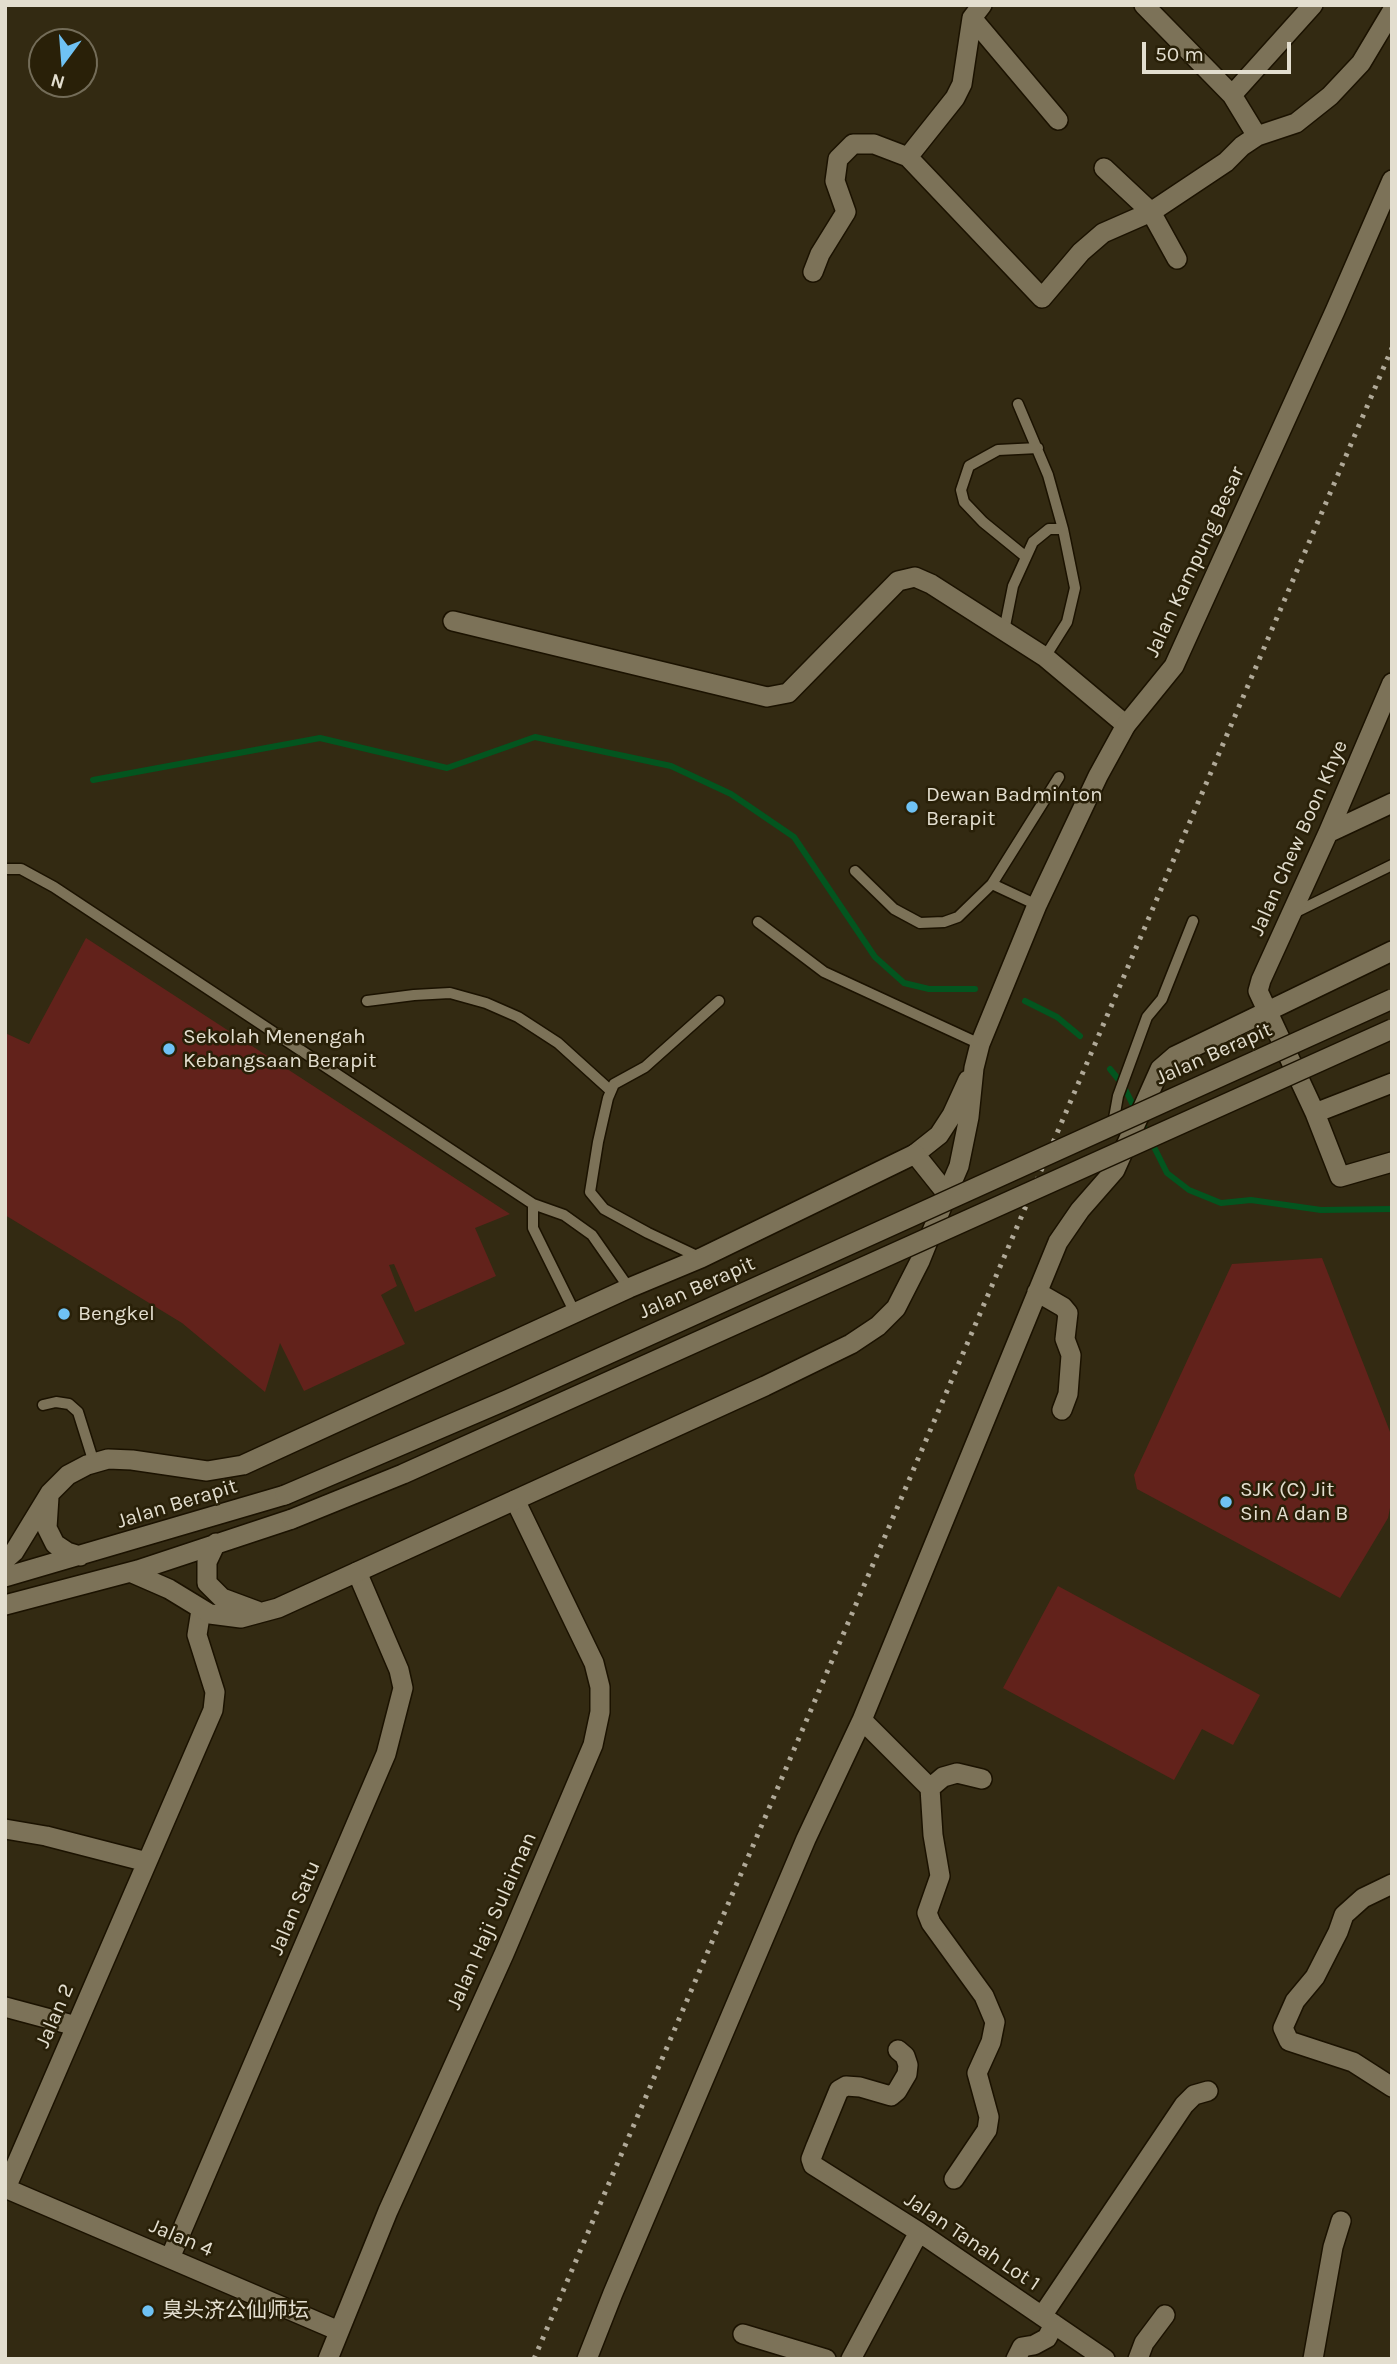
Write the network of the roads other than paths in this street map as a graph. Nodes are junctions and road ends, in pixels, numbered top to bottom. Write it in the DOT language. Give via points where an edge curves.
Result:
graph roads {
  1 [pos="1144,5"];
  2 [pos="1312,5"];
  3 [pos="1377,5"];
  4 [pos="977,11"];
  5 [pos="1392,11"];
  6 [pos="1232,95"];
  7 [pos="1058,120"];
  8 [pos="1256,136"];
  9 [pos="908,157"];
  10 [pos="1104,168"];
  11 [pos="1392,180"];
  12 [pos="1151,212"];
  13 [pos="1177,259"];
  14 [pos="813,272"];
  15 [pos="1018,404"];
  16 [pos="1038,448"];
  17 [pos="1063,529"];
  18 [pos="1026,557"];
  19 [pos="453,621"];
  20 [pos="1004,631"];
  21 [pos="1045,656"];
  22 [pos="1392,683"];
  23 [pos="1126,725"];
  24 [pos="1059,778"];
  25 [pos="1392,803"];
  26 [pos="1328,833"];
  27 [pos="1392,865"];
  28 [pos="5,869"];
  29 [pos="855,871"];
  30 [pos="992,884"];
  31 [pos="1037,905"];
  32 [pos="1293,913"];
  33 [pos="1194,921"];
  34 [pos="758,922"];
  35 [pos="1392,951"];
  36 [pos="1392,999"];
  37 [pos="719,1000"];
  38 [pos="367,1001"];
  39 [pos="1268,1012"];
  40 [pos="1392,1029"];
  41 [pos="980,1044"];
  42 [pos="974,1068"];
  43 [pos="1392,1083"];
  44 [pos="611,1091"];
  45 [pos="1315,1113"];
  46 [pos="1113,1124"];
  47 [pos="915,1154"];
  48 [pos="1392,1162"];
  49 [pos="947,1194"];
  50 [pos="533,1204"];
  51 [pos="701,1258"];
  52 [pos="629,1288"];
  53 [pos="1037,1293"];
  54 [pos="575,1314"];
  55 [pos="43,1405"];
  56 [pos="1062,1410"];
  57 [pos="94,1462"];
  58 [pos="50,1493"];
  59 [pos="516,1500"];
  60 [pos="216,1544"];
  61 [pos="80,1556"];
  62 [pos="5,1560"];
  63 [pos="130,1572"];
  64 [pos="357,1572"];
  65 [pos="5,1577"];
  66 [pos="5,1605"];
  67 [pos="201,1610"];
  68 [pos="261,1613"];
  69 [pos="862,1720"];
  70 [pos="982,1779"];
  71 [pos="930,1788"];
  72 [pos="5,1829"];
  73 [pos="147,1863"];
  74 [pos="1392,1884"];
  75 [pos="5,2007"];
  76 [pos="76,2026"];
  77 [pos="898,2050"];
  78 [pos="1392,2087"];
  79 [pos="1208,2091"];
  80 [pos="954,2179"];
  81 [pos="6,2188"];
  82 [pos="1341,2221"];
  83 [pos="919,2232"];
  84 [pos="170,2258"];
  85 [pos="1166,2315"];
  86 [pos="1048,2320"];
  87 [pos="339,2331"];
  88 [pos="743,2334"];
  89 [pos="328,2359"];
  90 [pos="587,2359"];
  91 [pos="826,2359"];
  92 [pos="851,2359"];
  93 [pos="1016,2359"];
  94 [pos="1105,2359"];
  95 [pos="1138,2359"];
  96 [pos="1313,2359"];
  1 -- 6 [label="street"];
  2 -- 6 [label="street"];
  3 -- 5 [label="street"];
  4 -- 7 [label="street"];
  4 -- 9 [label="street" via="962,85"];
  5 -- 8 [label="street" via="1361,63 1330,96 1296,123"];
  6 -- 8 [label="street"];
  8 -- 12 [label="street"];
  9 -- 12 [label="street" via="1042,298 1103,233"];
  9 -- 14 [label="street" via="874,144 853,144 838,159 835,181 846,212"];
  10 -- 12 [label="street"];
  11 -- 23 [label="street, Jalan Kampung Besar" via="1174,666"];
  12 -- 13 [label="street"];
  15 -- 16 [label="lane"];
  16 -- 17 [label="lane"];
  16 -- 18 [label="lane" via="998,450 969,466 961,490 964,502 983,522"];
  17 -- 18 [label="lane" via="1049,529 1033,542"];
  17 -- 21 [label="lane" via="1074,588 1067,622"];
  18 -- 20 [label="lane" via="1013,586"];
  19 -- 20 [label="street" via="767,697 788,692 803,680 898,581 915,577 931,584"];
  20 -- 21 [label="street"];
  21 -- 23 [label="street"];
  22 -- 26 [label="street, Jalan Chew Boon Khye"];
  23 -- 31 [label="street, Jalan Kampung Besar"];
  24 -- 30 [label="lane"];
  25 -- 26 [label="street"];
  26 -- 32 [label="street, Jalan Chew Boon Khye"];
  27 -- 32 [label="lane"];
  28 -- 50 [label="lane" via="21,869 54,887"];
  29 -- 30 [label="lane" via="894,909 920,923 958,917"];
  30 -- 31 [label="lane"];
  31 -- 41 [label="street, Jalan Kampung Besar"];
  32 -- 39 [label="street, Jalan Chew Boon Khye" via="1258,991"];
  33 -- 46 [label="lane" via="1162,999 1147,1017 1118,1096"];
  34 -- 41 [label="lane" via="824,972"];
  35 -- 39 [label="street"];
  36 -- 46 [label="street, Jalan Berapit, bridge"];
  37 -- 44 [label="lane" via="645,1067 614,1084"];
  38 -- 44 [label="lane" via="450,993 486,1003 558,1043"];
  39 -- 45 [label="street, Jalan Chew Boon Khye"];
  39 -- 53 [label="street" via="1175,1056 1160,1069 1115,1170 1058,1242"];
  40 -- 60 [label="street, bridge" via="441,1458 292,1519"];
  41 -- 42 [label="street, Jalan Kampung Besar"];
  42 -- 47 [label="street" via="953,1115 939,1135"];
  42 -- 49 [label="street" via="970,1117"];
  43 -- 45 [label="street"];
  44 -- 51 [label="lane" via="590,1192 604,1209"];
  45 -- 48 [label="street, Jalan Chew Boon Khye" via="1340,1177"];
  46 -- 61 [label="street, Jalan Berapit, bridge" via="509,1399 285,1495"];
  47 -- 49 [label="street"];
  47 -- 51 [label="street"];
  49 -- 59 [label="street" via="896,1308 878,1326 851,1345"];
  50 -- 52 [label="lane" via="564,1215 592,1235"];
  50 -- 54 [label="lane" via="533,1228"];
  51 -- 52 [label="street"];
  52 -- 54 [label="street"];
  53 -- 56 [label="street" via="1068,1313 1068,1394"];
  53 -- 69 [label="street"];
  54 -- 57 [label="street" via="243,1465 207,1471 132,1460"];
  55 -- 57 [label="lane" via="69,1404 78,1412"];
  57 -- 58 [label="street" via="68,1475"];
  58 -- 61 [label="street" via="47,1528 55,1544"];
  58 -- 62 [label="street"];
  59 -- 64 [label="street"];
  59 -- 87 [label="street, Jalan Haji Sulaiman" via="594,1662 600,1712 587,1758"];
  60 -- 63 [label="street"];
  60 -- 68 [label="street" via="207,1562 207,1583 222,1598"];
  61 -- 65 [label="street, Jalan Berapit"];
  63 -- 66 [label="street"];
  63 -- 67 [label="street"];
  64 -- 68 [label="street"];
  64 -- 84 [label="street, Jalan Satu" via="400,1670 403,1688 386,1754"];
  67 -- 68 [label="street" via="241,1618"];
  67 -- 73 [label="street, Jalan 2" via="197,1635 215,1692 213,1710"];
  69 -- 71 [label="street"];
  69 -- 90 [label="street" via="806,1839"];
  70 -- 71 [label="street" via="957,1773"];
  71 -- 80 [label="street" via="940,1876 928,1913 984,1996 995,2022 977,2073 989,2117 987,2130"];
  72 -- 73 [label="street"];
  73 -- 76 [label="street, Jalan 2"];
  74 -- 78 [label="street" via="1363,1898 1345,1914 1315,1977 1295,2001 1283,2028 1289,2041 1353,2062"];
  75 -- 76 [label="street"];
  76 -- 81 [label="street, Jalan 2"];
  77 -- 83 [label="street, Jalan Tanah Lot 1" via="908,2065 897,2091 891,2096 860,2087 839,2090 811,2160"];
  79 -- 86 [label="street" via="1194,2095 1184,2105"];
  81 -- 84 [label="street, Jalan 4"];
  82 -- 96 [label="street"];
  83 -- 86 [label="street, Jalan Tanah Lot 1"];
  83 -- 92 [label="street"];
  84 -- 87 [label="street, Jalan 4"];
  85 -- 95 [label="street" via="1144,2343"];
  86 -- 93 [label="street" via="1047,2338 1021,2347"];
  86 -- 94 [label="street, Jalan Tanah Lot 1"];
  87 -- 89 [label="street, Jalan Haji Sulaiman"];
  88 -- 91 [label="street"];
}
